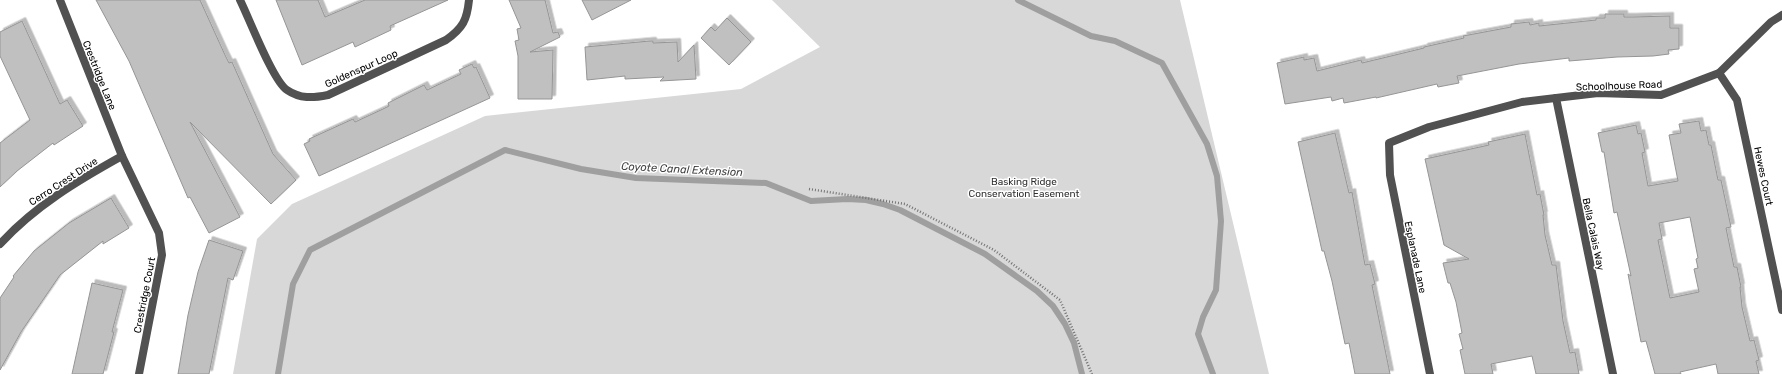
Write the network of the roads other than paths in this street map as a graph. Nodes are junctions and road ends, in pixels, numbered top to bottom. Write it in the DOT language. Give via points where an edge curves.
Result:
graph roads {
  1 [pos="60,0"];
  2 [pos="240,0"];
  3 [pos="469,0"];
  4 [pos="1782,15"];
  5 [pos="1719,73"];
  6 [pos="1556,98"];
  7 [pos="1388,143"];
  8 [pos="122,156"];
  9 [pos="0,244"];
  10 [pos="1782,310"];
  11 [pos="139,374"];
  12 [pos="1430,374"];
  13 [pos="1613,374"];
  1 -- 8 [label="street, Crestridge Lane"];
  2 -- 3 [label="street, Goldenspur Loop" via="276,77 285,90 298,96 312,98 328,95 446,40 459,31 467,15"];
  4 -- 5 [label="street, Schoolhouse Road" via="1771,22"];
  5 -- 6 [label="street, Schoolhouse Road" via="1661,95 1598,94"];
  5 -- 10 [label="street, Hewes Court" via="1737,100"];
  6 -- 7 [label="street, Schoolhouse Road" via="1515,104 1429,127"];
  6 -- 13 [label="street, Bella Calais Way"];
  7 -- 12 [label="street, Esplanade Lane" via="1390,175"];
  8 -- 9 [label="street, Cerro Crest Drive" via="39,206"];
  8 -- 11 [label="street, Crestridge Court" via="162,244"];
}
